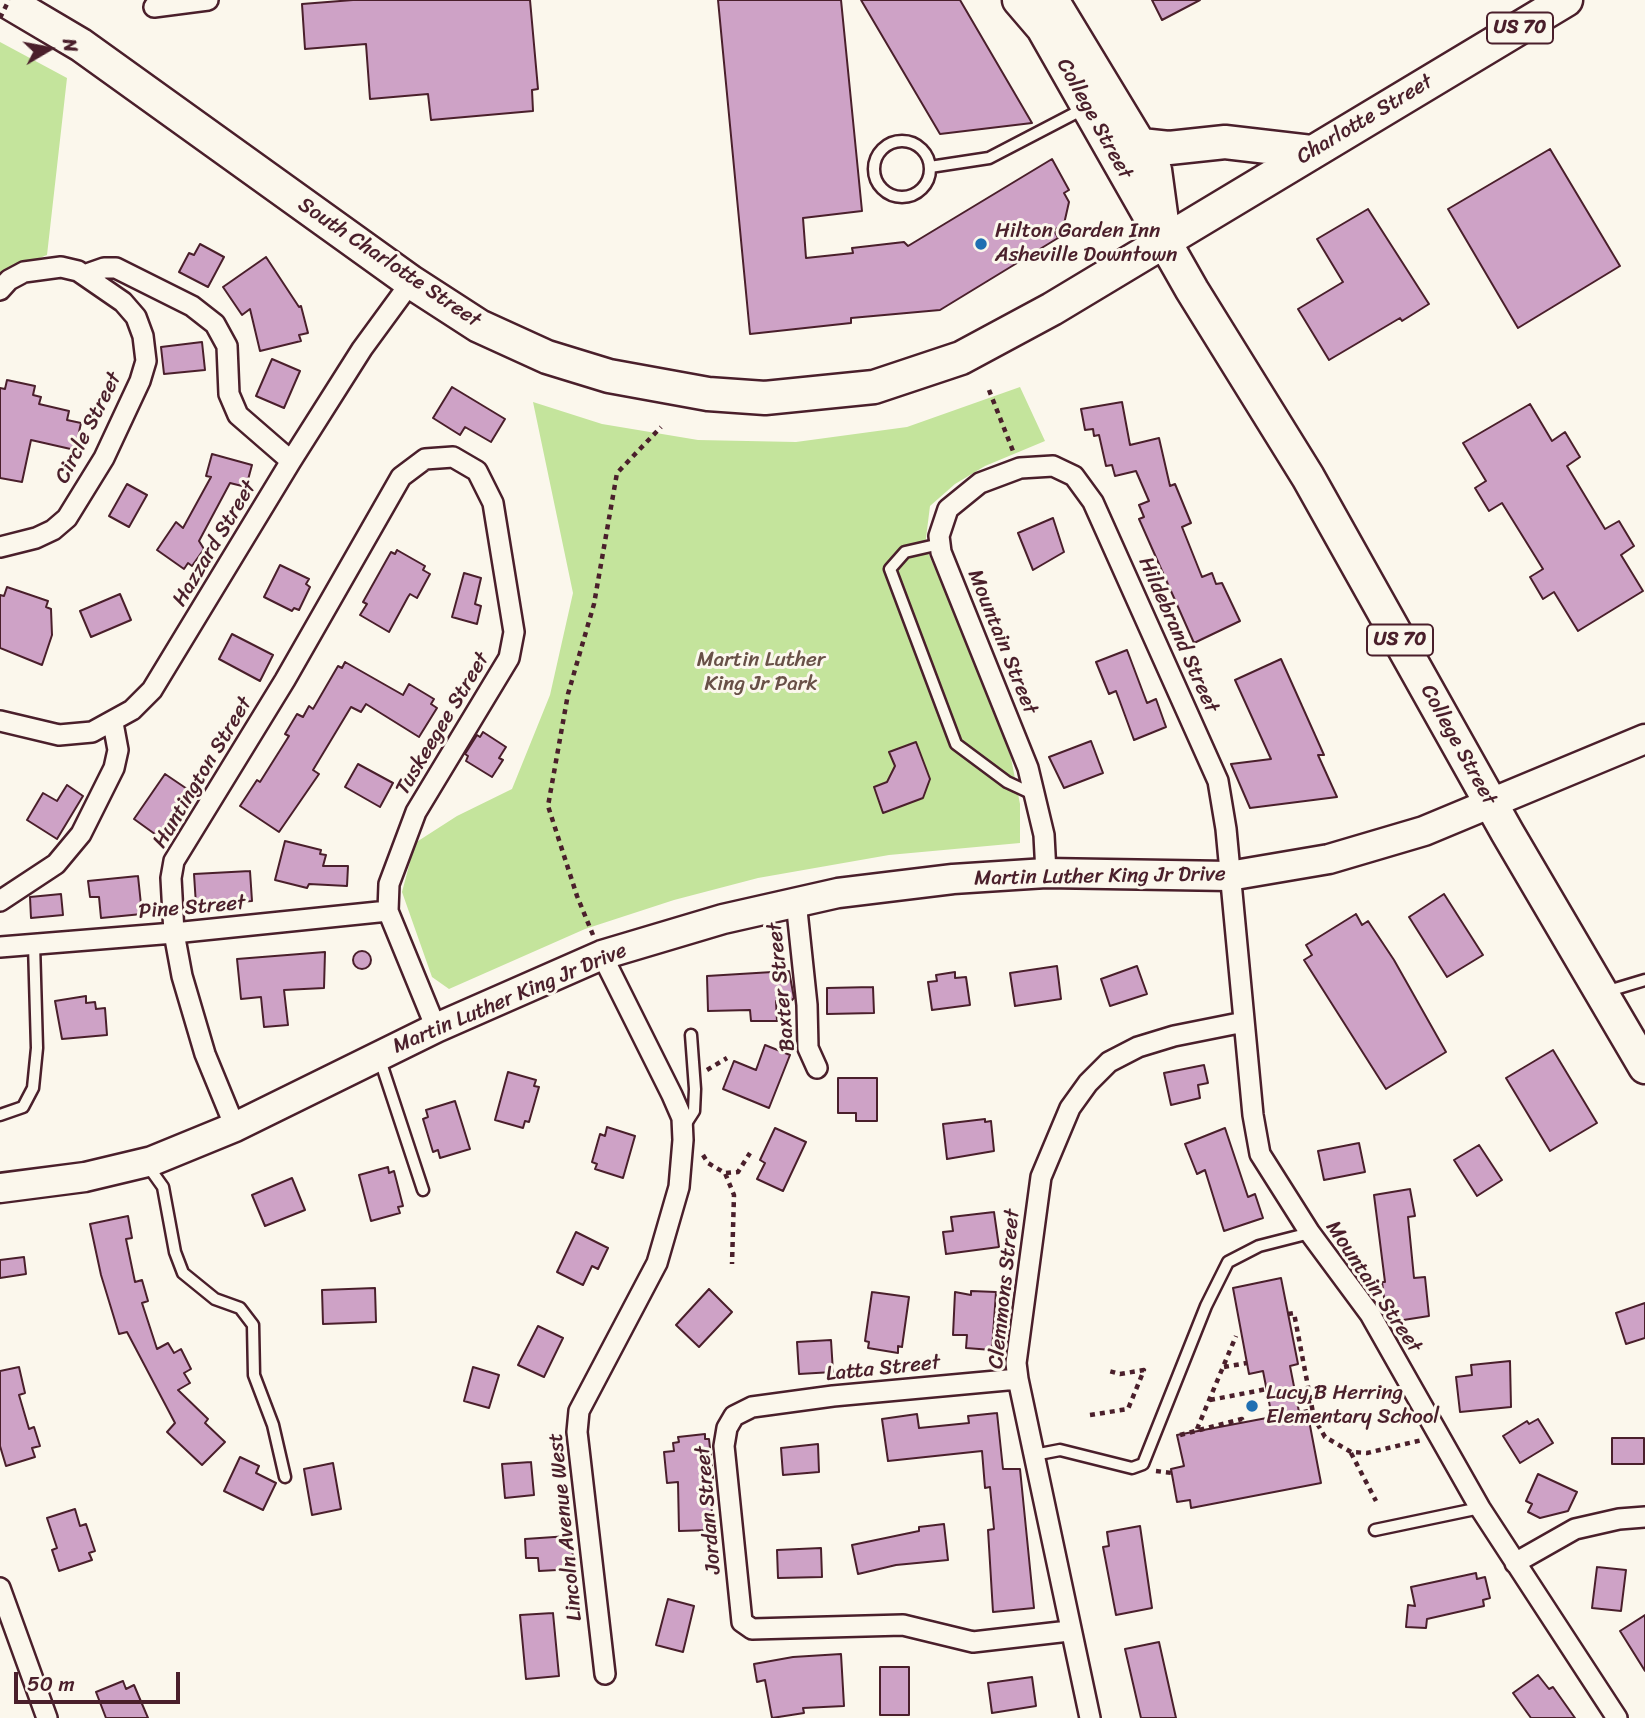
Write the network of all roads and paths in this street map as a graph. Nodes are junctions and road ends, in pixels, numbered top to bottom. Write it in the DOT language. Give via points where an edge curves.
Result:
graph roads {
  1 [pos="7,0"];
  2 [pos="208,0"];
  3 [pos="1019,0"];
  4 [pos="1052,0"];
  5 [pos="1566,0"];
  6 [pos="154,7"];
  7 [pos="0,18"];
  8 [pos="1087,107"];
  9 [pos="1141,145"];
  10 [pos="1311,152"];
  11 [pos="930,167"];
  12 [pos="1164,241"];
  13 [pos="85,275"];
  14 [pos="411,282"];
  15 [pos="0,290"];
  16 [pos="989,390"];
  17 [pos="661,427"];
  18 [pos="291,461"];
  19 [pos="1020,468"];
  20 [pos="383,504"];
  21 [pos="940,544"];
  22 [pos="0,547"];
  23 [pos="0,721"];
  24 [pos="113,723"];
  25 [pos="1645,739"];
  26 [pos="1035,796"];
  27 [pos="1491,803"];
  28 [pos="1045,873"];
  29 [pos="1229,876"];
  30 [pos="0,901"];
  31 [pos="796,901"];
  32 [pos="388,911"];
  33 [pos="174,933"];
  34 [pos="34,944"];
  35 [pos="0,947"];
  36 [pos="602,955"];
  37 [pos="1645,980"];
  38 [pos="1601,994"];
  39 [pos="1244,1023"];
  40 [pos="436,1028"];
  41 [pos="691,1035"];
  42 [pos="379,1056"];
  43 [pos="817,1068"];
  44 [pos="1645,1068"];
  45 [pos="0,1115"];
  46 [pos="235,1127"];
  47 [pos="682,1128"];
  48 [pos="750,1153"];
  49 [pos="145,1162"];
  50 [pos="0,1188"];
  51 [pos="423,1190"];
  52 [pos="1310,1233"];
  53 [pos="732,1264"];
  54 [pos="1288,1314"];
  55 [pos="1236,1336"];
  56 [pos="1248,1363"];
  57 [pos="1223,1368"];
  58 [pos="1109,1371"];
  59 [pos="1018,1379"];
  60 [pos="1267,1389"];
  61 [pos="1209,1400"];
  62 [pos="1311,1401"];
  63 [pos="1297,1405"];
  64 [pos="752,1407"];
  65 [pos="1090,1415"];
  66 [pos="1243,1423"];
  67 [pos="1197,1429"];
  68 [pos="1180,1435"];
  69 [pos="1437,1436"];
  70 [pos="1351,1452"];
  71 [pos="1034,1455"];
  72 [pos="285,1477"];
  73 [pos="1376,1501"];
  74 [pos="1479,1508"];
  75 [pos="1645,1517"];
  76 [pos="1375,1530"];
  77 [pos="1516,1563"];
  78 [pos="0,1588"];
  79 [pos="1069,1631"];
  80 [pos="605,1674"];
  81 [pos="47,1718"];
  82 [pos="1090,1718"];
  83 [pos="1617,1718"];
  1 -- 7 [label="path, bridge"];
  1 -- 14 [label="main road, South Charlotte Street" via="80,45"];
  2 -- 6 [label="street"];
  3 -- 8 [label="main road, College Street" via="1043,28"];
  4 -- 9 [label="main road, College Street"];
  5 -- 10 [label="main road, Charlotte Street / US 70"];
  8 -- 11 [label="lane" via="989,158"];
  8 -- 12 [label="main road, College Street"];
  9 -- 10 [label="main road" via="1168,148 1225,142"];
  9 -- 12 [label="main road, College Street" via="1155,170"];
  10 -- 12 [label="main road, Charlotte Street / US 70"];
  11 -- 11 [label="lane" via="923,149 906,141 880,151 874,169 880,186 904,197 920,191"];
  12 -- 14 [label="main road, South Charlotte Street" via="961,358 874,387 765,398 644,384 547,357 479,326"];
  12 -- 27 [label="main road, College Street / US 70" via="1308,477"];
  13 -- 15 [label="street, Circle Street" via="61,267 41,268 9,279"];
  13 -- 18 [label="street" via="116,268 192,306 215,324 228,345 229,394 238,415"];
  13 -- 22 [label="street, Circle Street" via="123,302 135,317 146,361 140,381 104,458 67,518 36,538"];
  14 -- 18 [label="street, Hazzard Street"];
  16 -- 19 [label="path"];
  17 -- 36 [label="path" via="617,473 594,604 568,694 548,806"];
  18 -- 24 [label="street, Hazzard Street" via="152,690"];
  19 -- 21 [label="street" via="980,483 948,509"];
  19 -- 29 [label="street, Hildebrand Street" via="1054,466 1074,476 1093,502 1218,781"];
  20 -- 32 [label="street, Tuskeegee Street" via="401,477 425,459 453,457 477,471 493,502 514,632 509,658 416,812 389,884"];
  20 -- 33 [label="street, Huntington Street" via="285,680 174,861"];
  21 -- 26 [label="street, Mountain Street"];
  21 -- 26 [label="lane" via="905,552 890,569 956,744 1007,782"];
  23 -- 24 [label="street, Hazzard Street" via="59,735 92,732"];
  24 -- 30 [label="street" via="118,750 114,768 81,834 56,864"];
  25 -- 27 [label="main road, Martin Luther King Jr Drive"];
  26 -- 28 [label="street, Mountain Street" via="1044,835"];
  27 -- 29 [label="main road, Martin Luther King Jr Drive" via="1424,831 1329,859"];
  27 -- 38 [label="main road, College Street / US 70"];
  28 -- 29 [label="main road, Martin Luther King Jr Drive"];
  28 -- 31 [label="main road, Martin Luther King Jr Drive" via="953,879"];
  29 -- 39 [label="street, Mountain Street"];
  31 -- 36 [label="main road, Martin Luther King Jr Drive"];
  31 -- 43 [label="street, Baxter Street" via="808,1048"];
  32 -- 33 [label="street, Pine Street"];
  32 -- 40 [label="street, Tuskeegee Street"];
  33 -- 34 [label="street, Pine Street"];
  33 -- 46 [label="street, Huntington Street" via="205,1054"];
  34 -- 35 [label="street, Pine Street"];
  34 -- 45 [label="lane" via="37,1048 33,1088 23,1107"];
  36 -- 40 [label="main road, Martin Luther King Jr Drive"];
  36 -- 47 [label="street, Lincoln Avenue West" via="672,1095"];
  37 -- 38 [label="lane"];
  38 -- 44 [label="main road, College Street / US 70"];
  39 -- 52 [label="street, Mountain Street" via="1260,1154"];
  39 -- 59 [label="street, Clemmons Street" via="1138,1047 1109,1062 1070,1108 1041,1177 1016,1363"];
  40 -- 42 [label="main road, Martin Luther King Jr Drive"];
  41 -- 47 [label="lane" via="694,1105"];
  42 -- 46 [label="main road, Martin Luther King Jr Drive"];
  42 -- 51 [label="lane"];
  46 -- 49 [label="main road, Martin Luther King Jr Drive"];
  47 -- 80 [label="street, Lincoln Avenue West" via="679,1187 657,1263 579,1411 577,1432"];
  48 -- 53 [label="path" via="738,1172 725,1173 734,1195"];
  49 -- 50 [label="main road, Martin Luther King Jr Drive" via="85,1177"];
  49 -- 72 [label="lane" via="163,1187 183,1273 215,1299 240,1308 253,1325 254,1375 273,1425"];
  52 -- 69 [label="street, Mountain Street" via="1370,1314"];
  52 -- 71 [label="lane" via="1250,1249 1228,1262 1143,1464 1132,1468 1060,1450"];
  54 -- 62 [label="path" via="1294,1313"];
  55 -- 57 [label="path"];
  56 -- 57 [label="path"];
  57 -- 61 [label="path"];
  58 -- 65 [label="path" via="1144,1370 1128,1409"];
  59 -- 64 [label="street, Latta Street"];
  59 -- 71 [label="street, Clemmons Street"];
  60 -- 61 [label="path"];
  61 -- 67 [label="path"];
  62 -- 63 [label="path"];
  62 -- 70 [label="path" via="1325,1437"];
  64 -- 79 [label="street, Jordan Street" via="734,1416 724,1446 742,1622 752,1629 903,1625 973,1642"];
  66 -- 67 [label="path" via="1242,1419"];
  67 -- 68 [label="path"];
  69 -- 70 [label="path" via="1381,1451"];
  69 -- 74 [label="street, Mountain Street"];
  70 -- 73 [label="path"];
  71 -- 79 [label="street, Clemmons Street"];
  74 -- 76 [label="lane"];
  74 -- 77 [label="street, Mountain Street"];
  75 -- 77 [label="street" via="1575,1529"];
  77 -- 83 [label="street, Mountain Street"];
  78 -- 81 [label="street"];
  79 -- 82 [label="street, Clemmons Street"];
}
